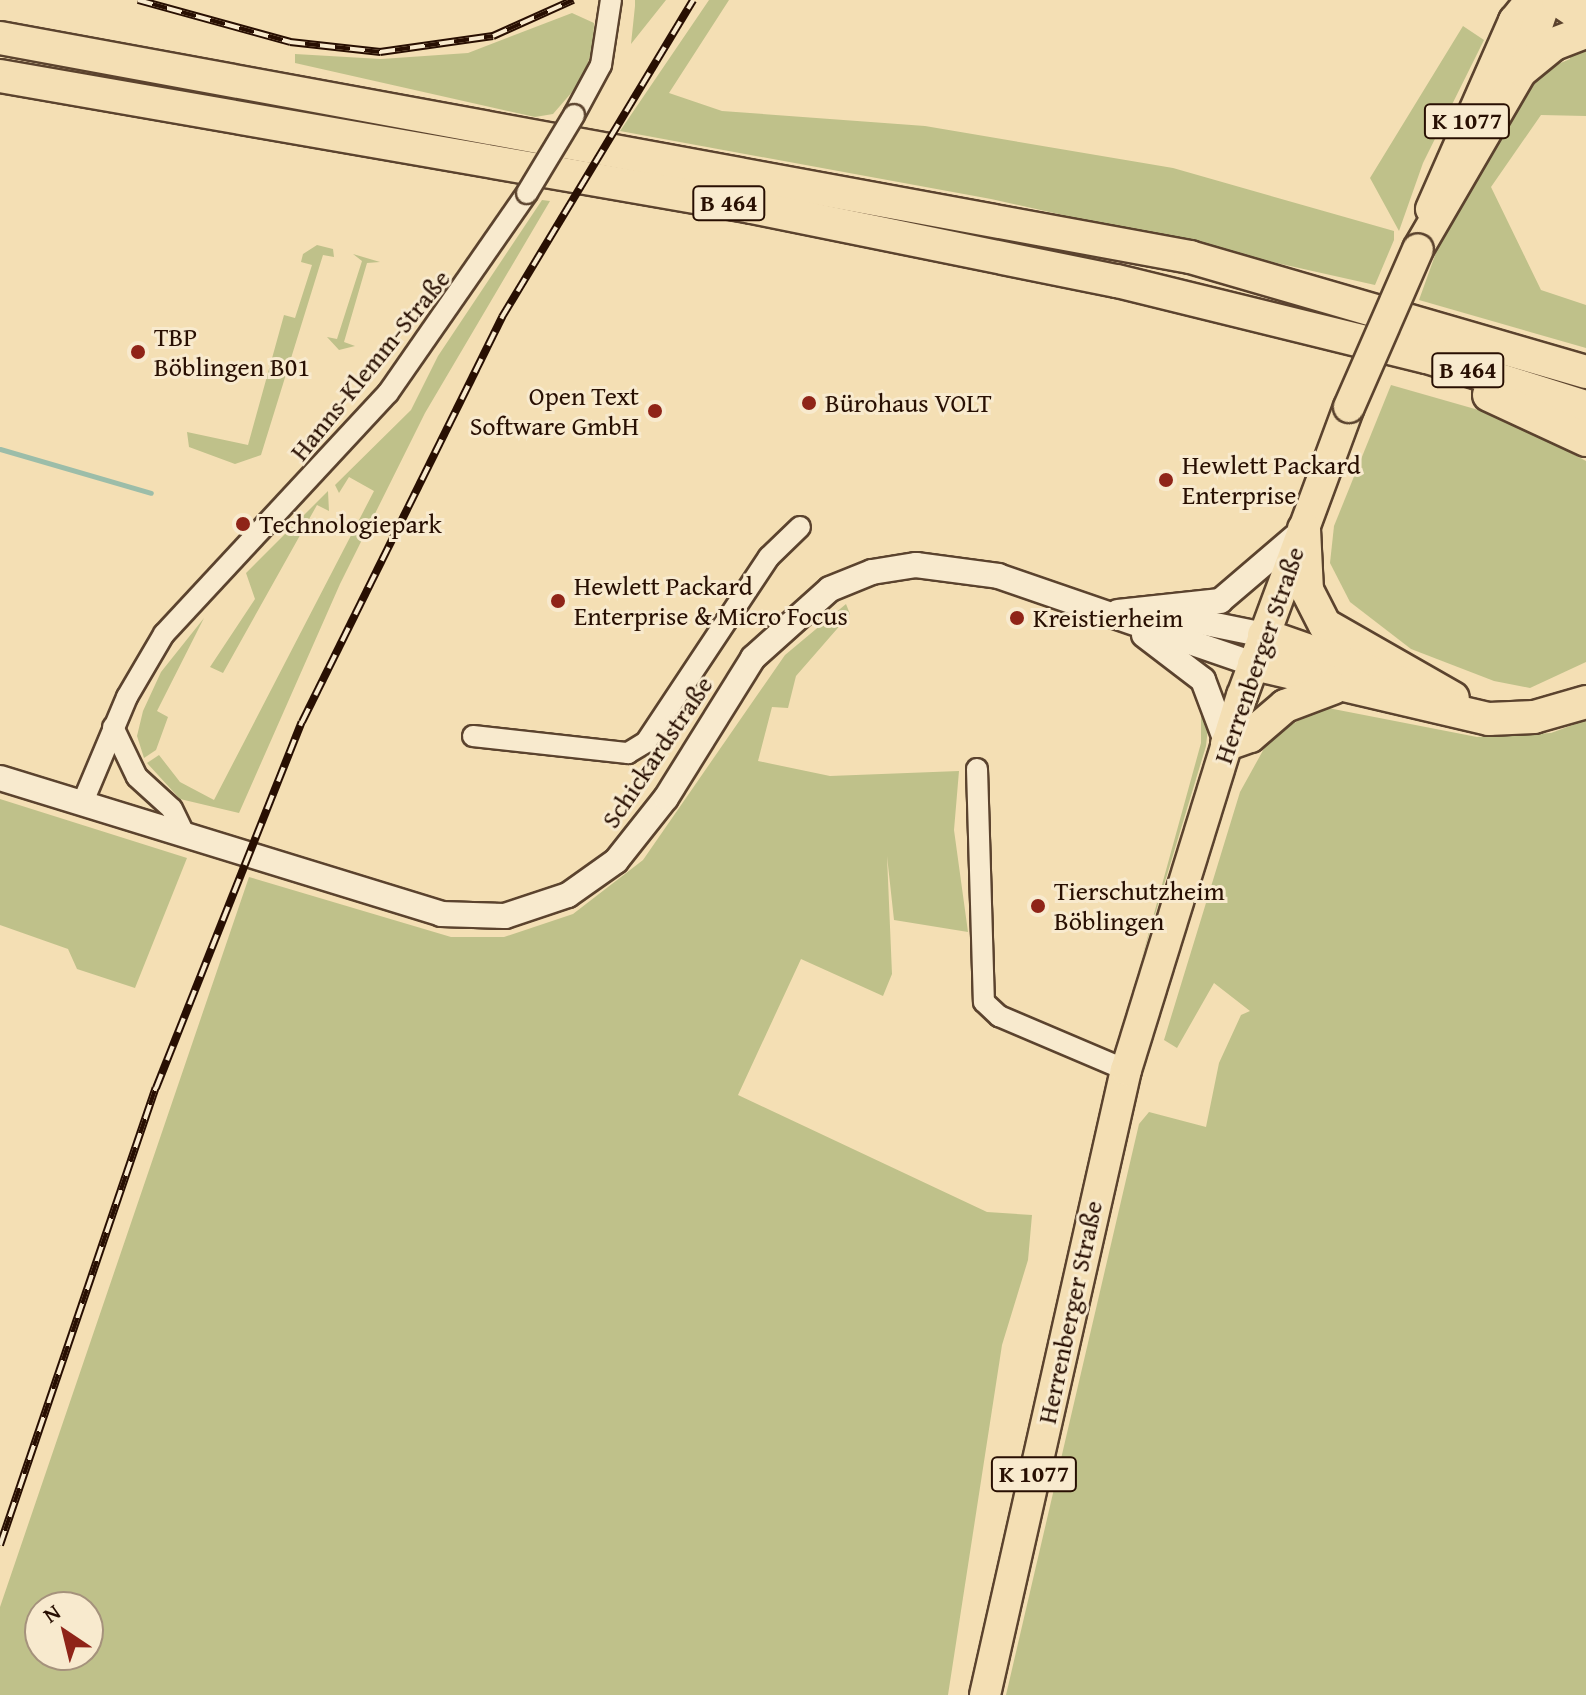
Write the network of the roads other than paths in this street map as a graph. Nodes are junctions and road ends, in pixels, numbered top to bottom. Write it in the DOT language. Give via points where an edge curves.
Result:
graph roads {
  1 [pos="611,0"];
  2 [pos="1531,0"];
  3 [pos="1546,0"];
  4 [pos="1558,0"];
  5 [pos="1586,19"];
  6 [pos="1586,32"];
  7 [pos="0,38"];
  8 [pos="1522,70"];
  9 [pos="0,76"];
  10 [pos="1418,249"];
  11 [pos="1456,332"];
  12 [pos="1586,355"];
  13 [pos="1586,372"];
  14 [pos="1584,427"];
  15 [pos="800,527"];
  16 [pos="1304,529"];
  17 [pos="1108,612"];
  18 [pos="1259,650"];
  19 [pos="1333,688"];
  20 [pos="1586,689"];
  21 [pos="1453,698"];
  22 [pos="1586,702"];
  23 [pos="113,727"];
  24 [pos="473,736"];
  25 [pos="1227,744"];
  26 [pos="977,769"];
  27 [pos="0,778"];
  28 [pos="82,804"];
  29 [pos="184,834"];
  30 [pos="1126,1070"];
  31 [pos="985,1695"];
  1 -- 23 [label="street, Hanns-Klemm-Straße, bridge" via="601,65 527,193 388,393 164,634"];
  2 -- 10 [label="main road, Herrenberger Straße / K 1077" via="1514,21 1444,169"];
  3 -- 8 [label="main road, Herrenberger Straße / K 1077"];
  4 -- 5 [label="highway"];
  6 -- 8 [label="highway" via="1554,44"];
  7 -- 11 [label="highway, B 464" via="1190,257"];
  8 -- 10 [label="main road, Herrenberger Straße / K 1077"];
  9 -- 14 [label="highway, B 464" via="752,207 1117,281 1348,339"];
  10 -- 16 [label="main road, Herrenberger Straße / K 1077, bridge" via="1349,407"];
  11 -- 12 [label="highway" via="1488,326"];
  11 -- 13 [label="highway, B 464"];
  15 -- 24 [label="street, Schickardstraße" via="769,557 646,742 628,753"];
  16 -- 17 [label="street" via="1254,579 1206,607"];
  16 -- 18 [label="main road, Herrenberger Straße / K 1077"];
  16 -- 21 [label="highway" via="1307,590 1325,625"];
  17 -- 18 [label="street, Schickardstraße"];
  17 -- 25 [label="street" via="1196,672"];
  17 -- 29 [label="street, Schickardstraße" via="954,567 872,572 830,589 753,658 666,798 616,861 568,895 505,916 441,914"];
  18 -- 19 [label="highway"];
  18 -- 21 [label="highway"];
  18 -- 25 [label="main road, Herrenberger Straße / K 1077"];
  19 -- 22 [label="highway" via="1489,719 1534,717"];
  19 -- 25 [label="highway" via="1285,706 1250,736"];
  20 -- 21 [label="highway" via="1524,706"];
  23 -- 28 [label="street, Hanns-Klemm-Straße"];
  23 -- 29 [label="street" via="137,777 172,809"];
  25 -- 30 [label="main road, Herrenberger Straße / K 1077"];
  26 -- 30 [label="street" via="984,1002 999,1016"];
  27 -- 28 [label="street, Schickardstraße"];
  28 -- 29 [label="street, Schickardstraße"];
  30 -- 31 [label="main road, Herrenberger Straße / K 1077"];
}
